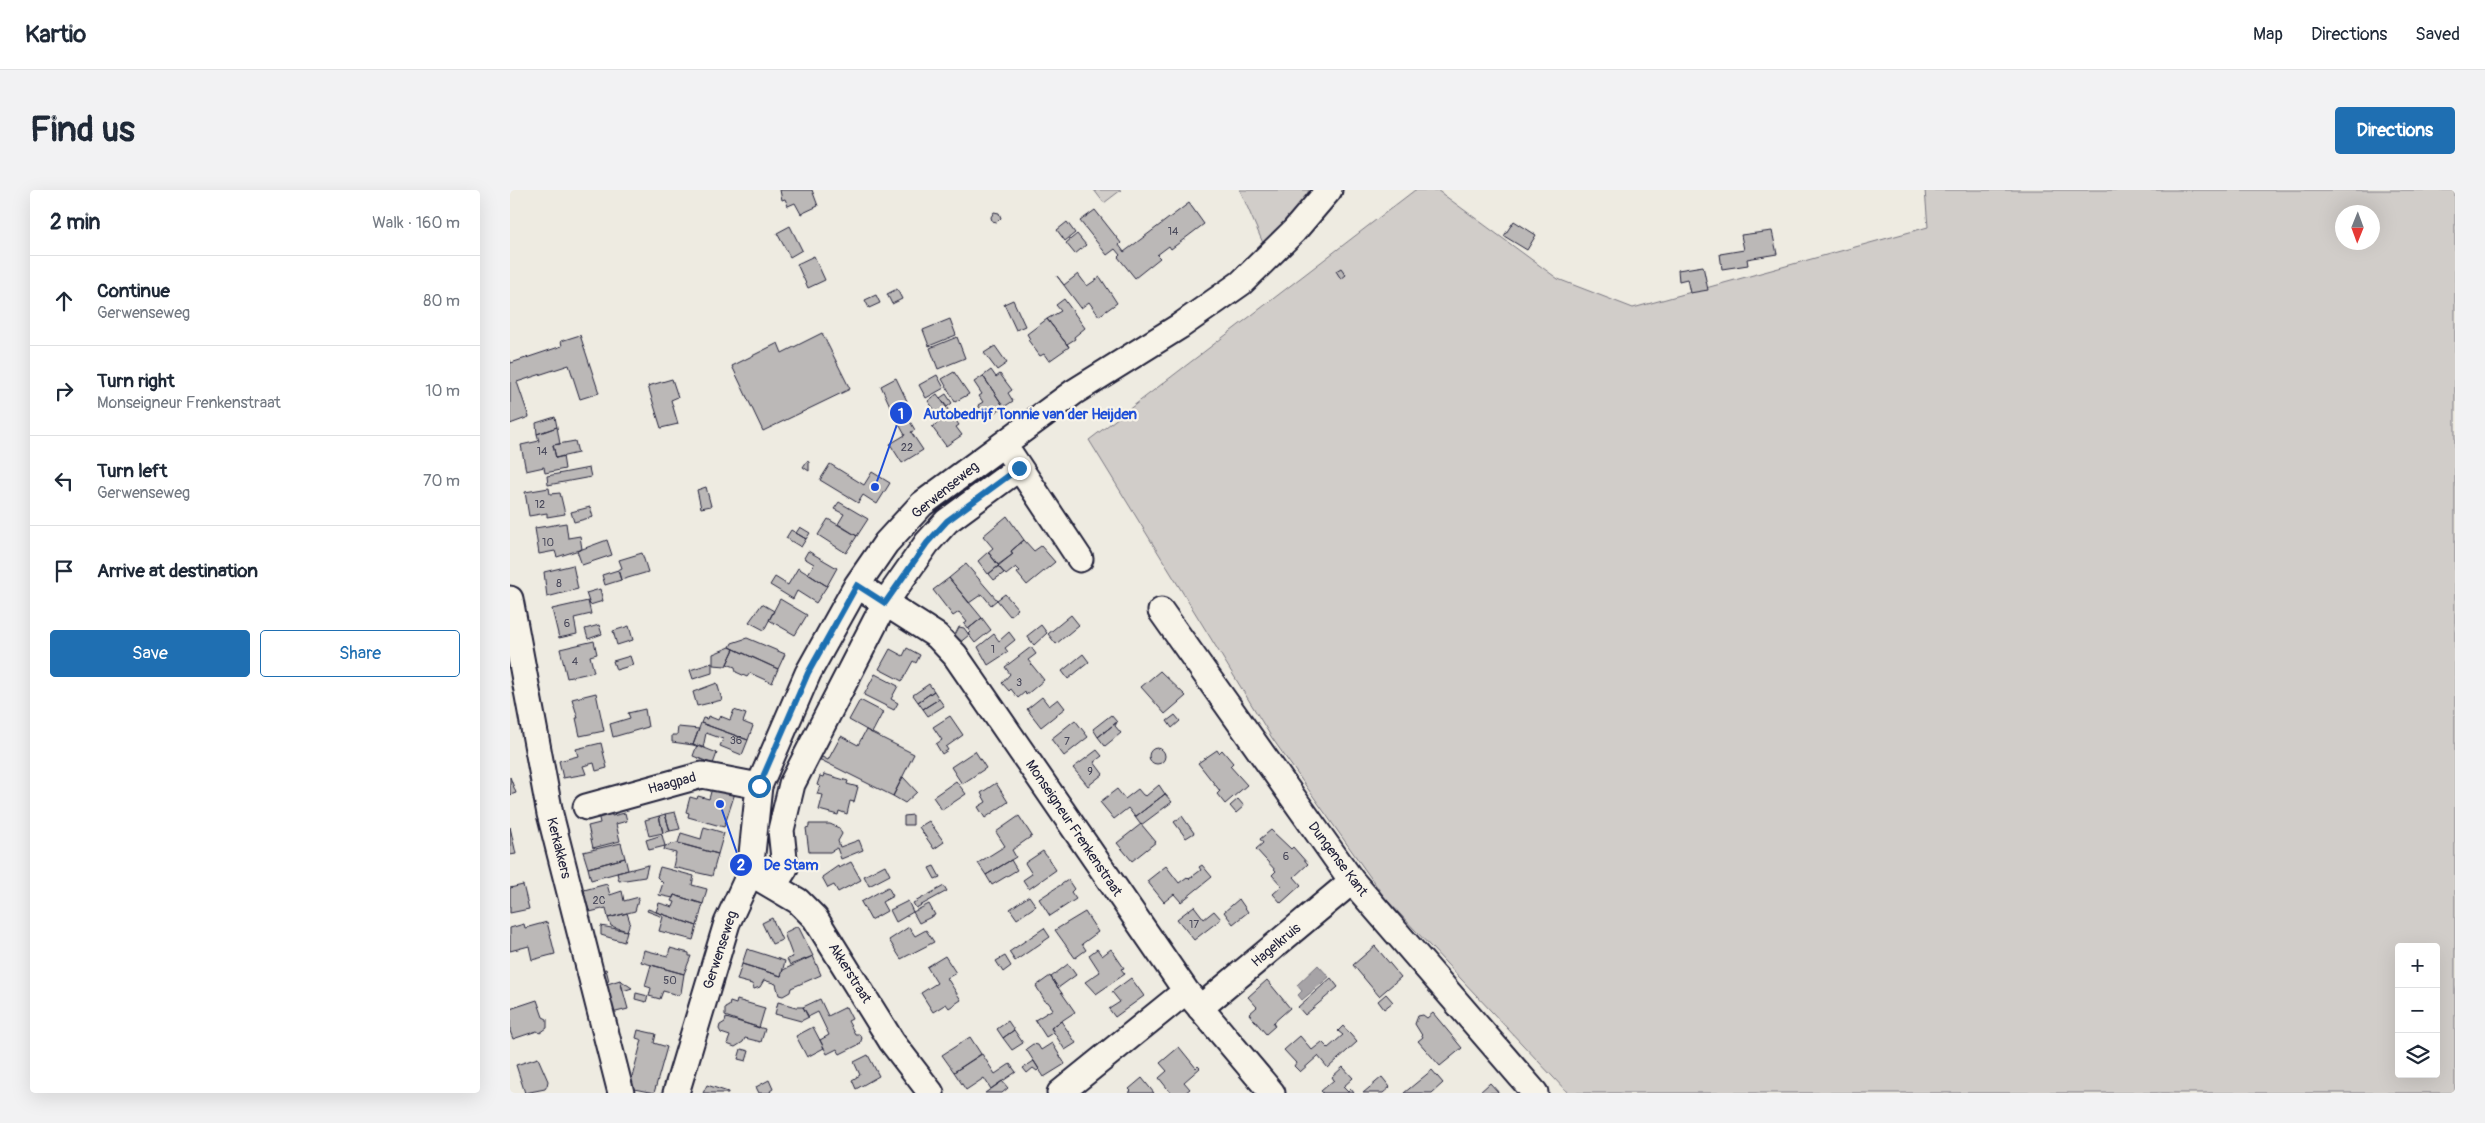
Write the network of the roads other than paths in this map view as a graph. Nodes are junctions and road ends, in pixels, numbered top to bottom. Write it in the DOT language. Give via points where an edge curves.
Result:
graph roads {
  1 [pos="1322,195"];
  2 [pos="1004,445"];
  3 [pos="1019,468"];
  4 [pos="1080,559"];
  5 [pos="857,585"];
  6 [pos="510,599"];
  7 [pos="885,603"];
  8 [pos="1161,610"];
  9 [pos="759,786"];
  10 [pos="586,806"];
  11 [pos="750,873"];
  12 [pos="1352,881"];
  13 [pos="774,885"];
  14 [pos="1193,1000"];
  15 [pos="621,1093"];
  16 [pos="676,1093"];
  17 [pos="931,1093"];
  18 [pos="1060,1093"];
  19 [pos="1272,1093"];
  20 [pos="1535,1093"];
  1 -- 2 [label="street, Gerwenseweg" via="1294,231 1263,259 1250,276 1222,298 1074,392"];
  2 -- 3 [label="street"];
  2 -- 5 [label="street, Gerwenseweg" via="922,504 886,543"];
  3 -- 4 [label="street"];
  3 -- 7 [label="street, Gerwenseweg" via="947,521 927,543"];
  5 -- 7 [label="street, Monseigneur Frenkenstraat"];
  5 -- 9 [label="street, Gerwenseweg" via="808,673"];
  6 -- 15 [label="street, Kerkakkers" via="550,814"];
  7 -- 13 [label="street, Gerwenseweg" via="792,784 781,830 785,868"];
  7 -- 14 [label="street, Monseigneur Frenkenstraat" via="937,636 955,656"];
  8 -- 12 [label="street, Dungense Kant"];
  9 -- 10 [label="street, Haagpad" via="702,775"];
  9 -- 11 [label="street, Gerwenseweg"];
  11 -- 13 [label="street, Akkerstraat"];
  11 -- 16 [label="street, Gerwenseweg" via="726,923"];
  12 -- 14 [label="street, Hagelkruis"];
  12 -- 20 [label="street, Dungense Kant"];
  13 -- 17 [label="street, Akkerstraat" via="798,901 815,918 892,1042"];
  14 -- 18 [label="street, Hagelkruis"];
  14 -- 19 [label="street, Monseigneur Frenkenstraat"];
}
